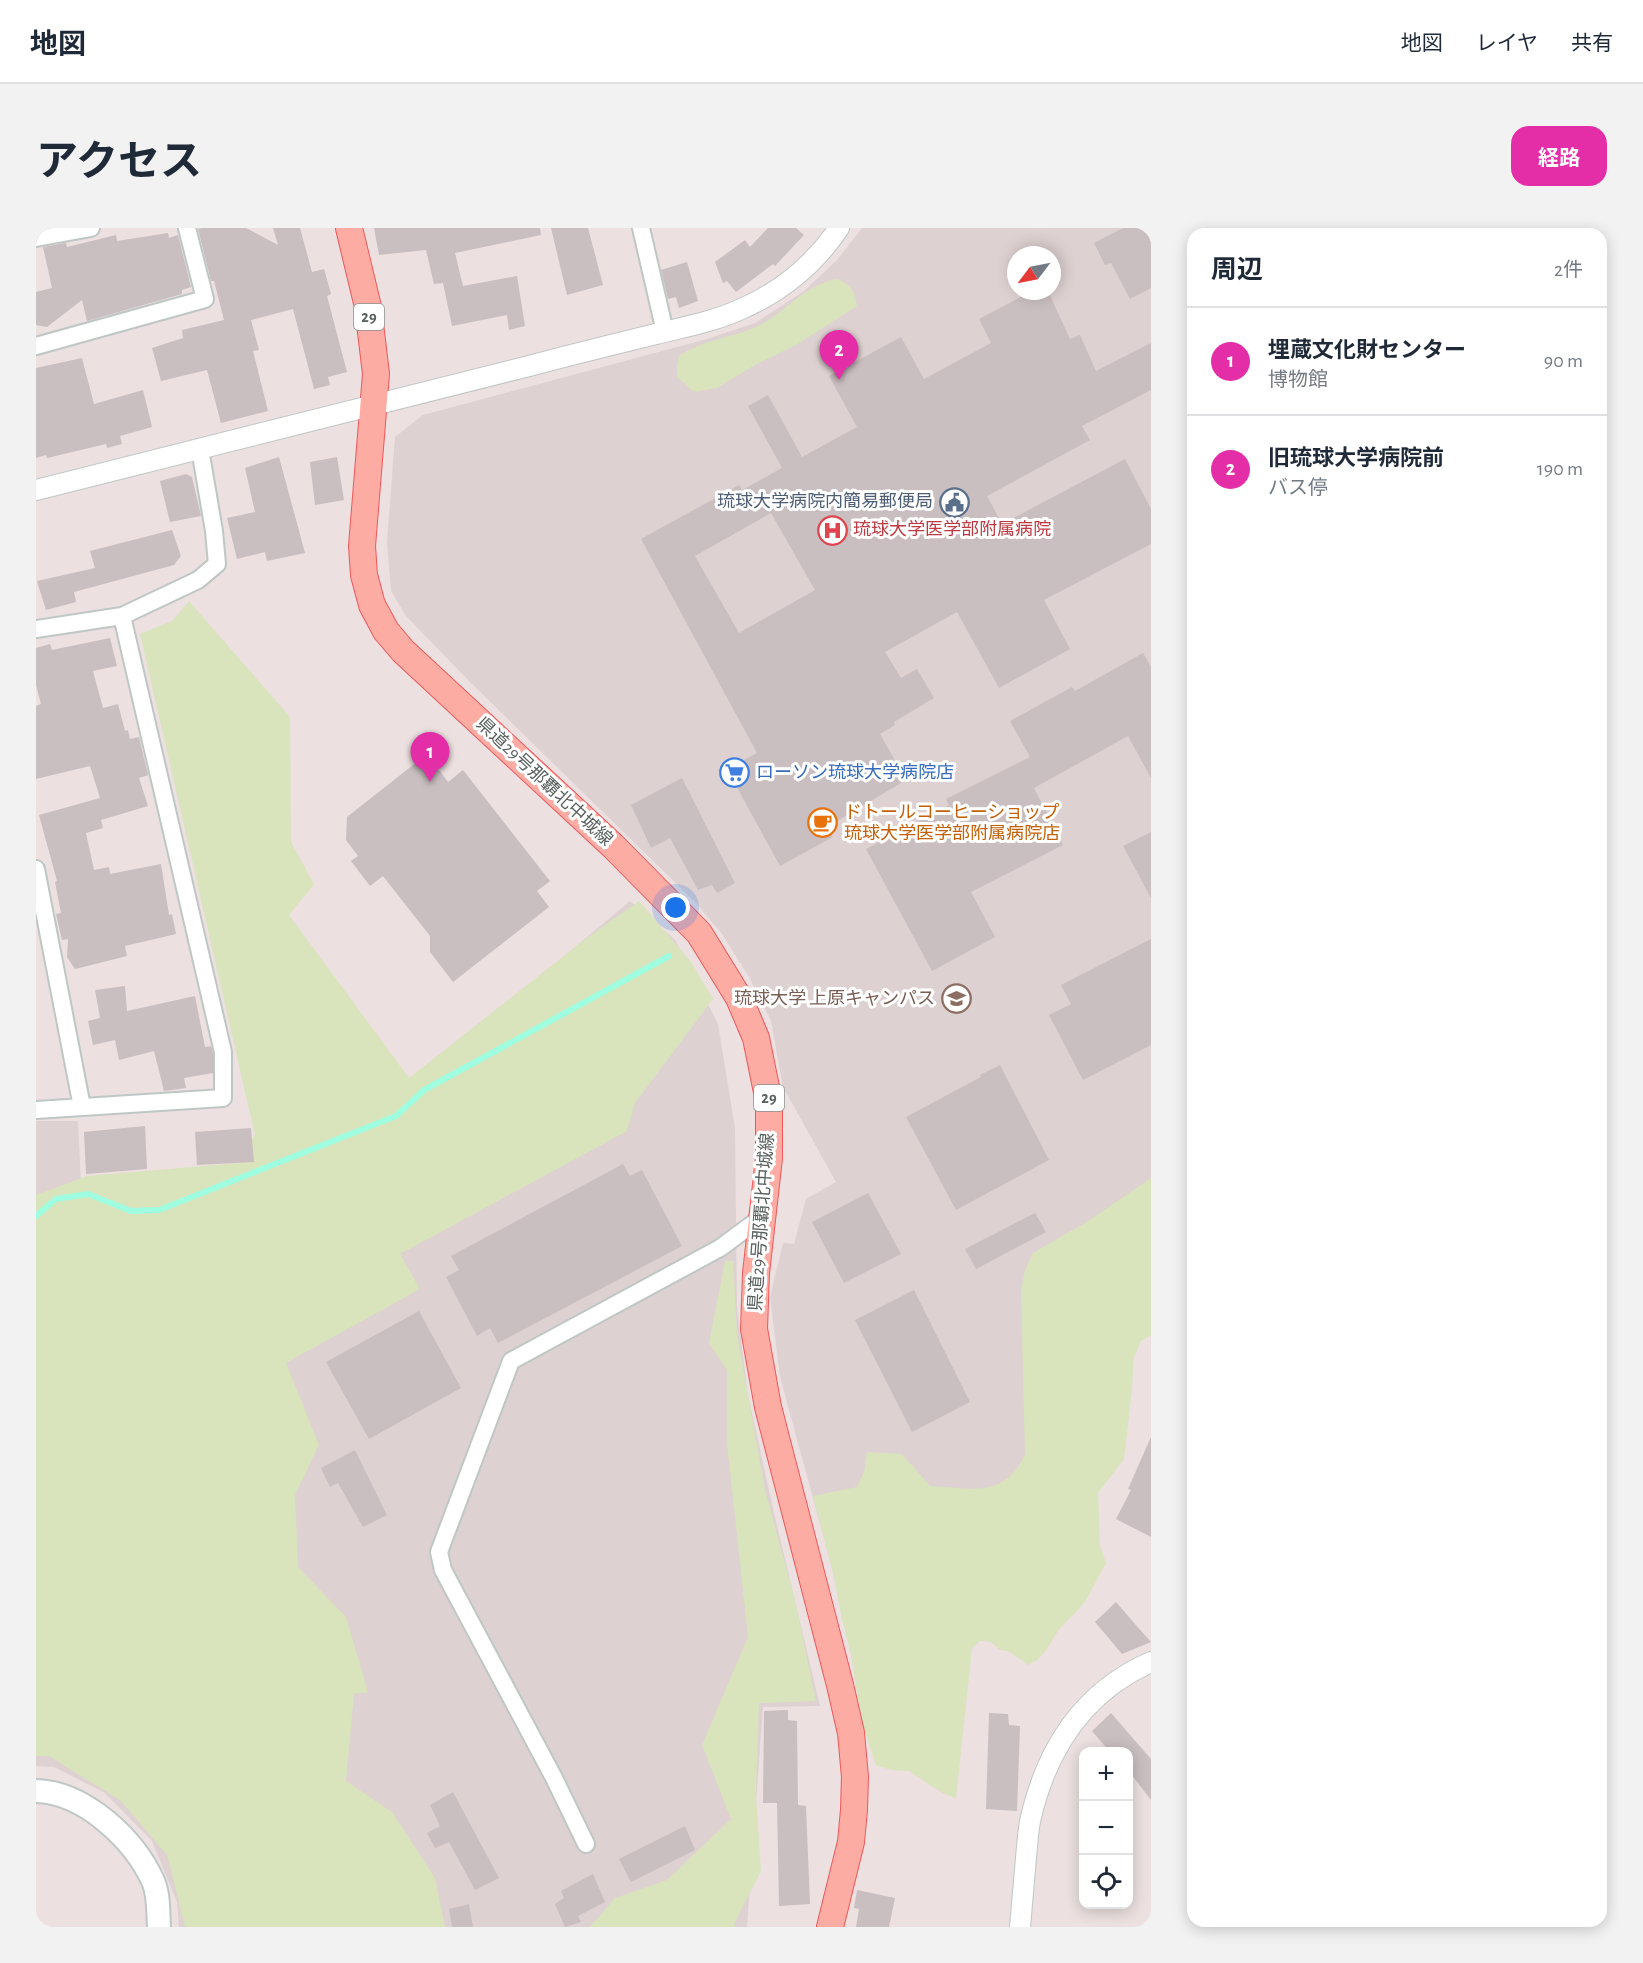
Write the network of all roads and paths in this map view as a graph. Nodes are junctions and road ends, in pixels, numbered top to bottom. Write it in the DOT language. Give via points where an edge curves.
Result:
graph roads {
  1 [pos="91,228"];
  2 [pos="187,228"];
  3 [pos="349,228"];
  4 [pos="641,228"];
  5 [pos="838,228"];
  6 [pos="36,238"];
  7 [pos="665,332"];
  8 [pos="36,346"];
  9 [pos="374,407"];
  10 [pos="200,449"];
  11 [pos="36,490"];
  12 [pos="122,616"];
  13 [pos="36,629"];
  14 [pos="36,869"];
  15 [pos="82,1107"];
  16 [pos="36,1110"];
  17 [pos="762,1217"];
  18 [pos="1151,1662"];
  19 [pos="36,1791"];
  20 [pos="586,1844"];
  21 [pos="159,1927"];
  22 [pos="830,1927"];
  23 [pos="1020,1927"];
  1 -- 6 [label="street"];
  2 -- 8 [label="street" via="205,299"];
  3 -- 9 [label="main road, 県道29号那覇北中城線 / 29" via="374,343"];
  4 -- 7 [label="street"];
  5 -- 7 [label="street" via="807,266 773,293 738,311"];
  7 -- 9 [label="street"];
  9 -- 10 [label="street"];
  9 -- 17 [label="main road, 県道29号那覇北中城線 / 29" via="362,546 372,605 403,651 628,862 699,933 717,960 756,1038 770,1102"];
  10 -- 11 [label="street"];
  10 -- 12 [label="street" via="217,564 198,580"];
  12 -- 13 [label="street"];
  12 -- 15 [label="street" via="223,1052 223,1098"];
  14 -- 15 [label="street"];
  15 -- 16 [label="street"];
  17 -- 20 [label="street" via="720,1248 511,1361 439,1552 443,1570"];
  17 -- 22 [label="main road, 県道29号那覇北中城線 / 29" via="754,1329 760,1368 851,1733 855,1777 851,1842"];
  18 -- 23 [label="street" via="1110,1685 1060,1739 1041,1779 1030,1823"];
  19 -- 21 [label="main road" via="73,1800 98,1814 120,1834 154,1882"];
}
